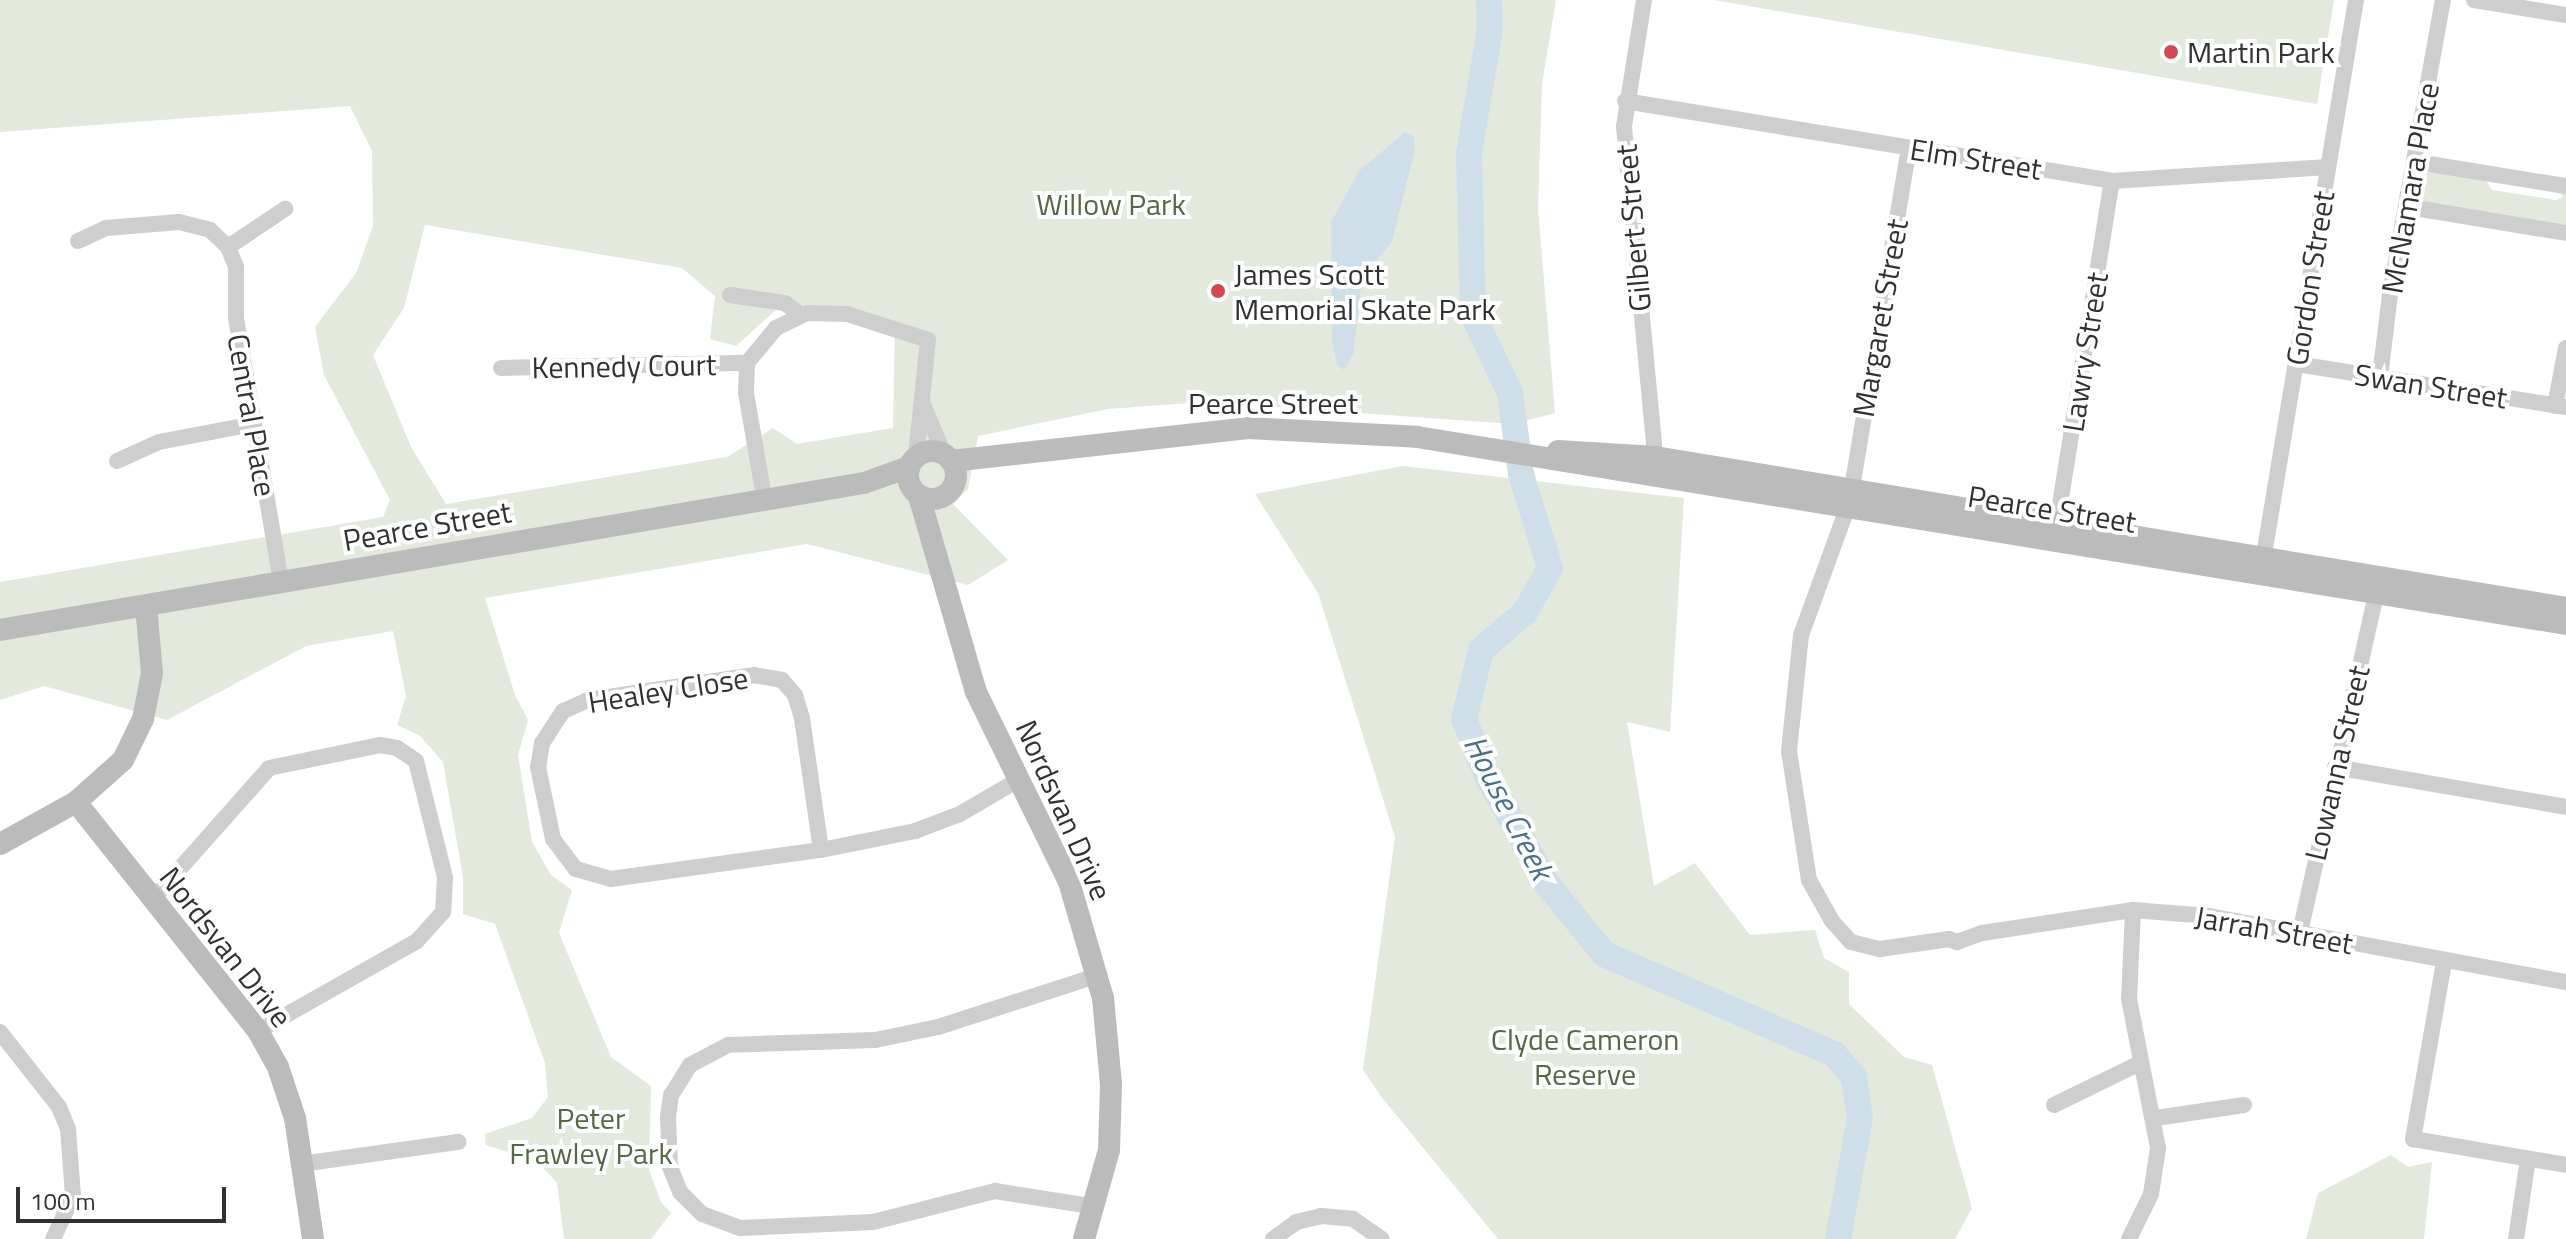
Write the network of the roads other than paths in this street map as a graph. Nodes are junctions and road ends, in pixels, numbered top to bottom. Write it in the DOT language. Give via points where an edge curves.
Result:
graph roads {
  1 [pos="1644,0"];
  2 [pos="2356,0"];
  3 [pos="2443,0"];
  4 [pos="2474,0"];
  5 [pos="2566,15"];
  6 [pos="1625,101"];
  7 [pos="1909,148"];
  8 [pos="2417,162"];
  9 [pos="2328,167"];
  10 [pos="2112,181"];
  11 [pos="2566,186"];
  12 [pos="2409,207"];
  13 [pos="285,209"];
  14 [pos="2566,233"];
  15 [pos="78,241"];
  16 [pos="228,247"];
  17 [pos="730,295"];
  18 [pos="801,315"];
  19 [pos="2566,348"];
  20 [pos="747,363"];
  21 [pos="2297,364"];
  22 [pos="501,368"];
  23 [pos="2380,377"];
  24 [pos="922,400"];
  25 [pos="2561,406"];
  26 [pos="253,424"];
  27 [pos="1017,456"];
  28 [pos="947,458"];
  29 [pos="117,461"];
  30 [pos="912,462"];
  31 [pos="1656,465"];
  32 [pos="864,483"];
  33 [pos="949,491"];
  34 [pos="916,494"];
  35 [pos="764,497"];
  36 [pos="1850,497"];
  37 [pos="2057,523"];
  38 [pos="938,552"];
  39 [pos="2262,564"];
  40 [pos="281,582"];
  41 [pos="2377,585"];
  42 [pos="139,607"];
  43 [pos="2566,608"];
  44 [pos="2566,624"];
  45 [pos="0,630"];
  46 [pos="2335,767"];
  47 [pos="1020,779"];
  48 [pos="76,802"];
  49 [pos="2566,807"];
  50 [pos="0,844"];
  51 [pos="821,850"];
  52 [pos="152,900"];
  53 [pos="2133,910"];
  54 [pos="2300,932"];
  55 [pos="2444,962"];
  56 [pos="1096,976"];
  57 [pos="2566,982"];
  58 [pos="258,1031"];
  59 [pos="0,1032"];
  60 [pos="2140,1063"];
  61 [pos="2054,1105"];
  62 [pos="2244,1105"];
  63 [pos="2156,1118"];
  64 [pos="458,1142"];
  65 [pos="2528,1159"];
  66 [pos="301,1164"];
  67 [pos="2566,1165"];
  68 [pos="1096,1207"];
  69 [pos="53,1239"];
  70 [pos="313,1239"];
  71 [pos="1084,1239"];
  72 [pos="1273,1239"];
  73 [pos="1382,1239"];
  74 [pos="2129,1239"];
  75 [pos="2516,1239"];
  1 -- 6 [label="street, Gilbert Street"];
  2 -- 9 [label="street, Gordon Street"];
  3 -- 8 [label="street, McNamara Place"];
  4 -- 5 [label="street"];
  6 -- 7 [label="street, Elm Street"];
  6 -- 31 [label="street, Gilbert Street"];
  7 -- 10 [label="street, Elm Street"];
  7 -- 36 [label="street, Margaret Street"];
  8 -- 11 [label="street"];
  8 -- 12 [label="street, McNamara Place"];
  9 -- 10 [label="street, Elm Street"];
  9 -- 21 [label="street, Gordon Street"];
  10 -- 37 [label="street, Lawry Street"];
  12 -- 14 [label="street"];
  12 -- 23 [label="street, McNamara Place" via="2390,294"];
  13 -- 16 [label="street"];
  15 -- 16 [label="street" via="106,228 188,223 210,230"];
  16 -- 26 [label="street, Central Place" via="236,267 236,318"];
  17 -- 18 [label="street" via="785,303"];
  18 -- 20 [label="street, Kennedy Court" via="776,328"];
  18 -- 24 [label="street" via="847,314 928,340"];
  19 -- 25 [label="street"];
  20 -- 22 [label="street, Kennedy Court"];
  20 -- 35 [label="street, Kennedy Court" via="746,393"];
  21 -- 23 [label="street, Swan Street"];
  21 -- 39 [label="street, Gordon Street"];
  23 -- 25 [label="street, Swan Street"];
  24 -- 28 [label="street"];
  24 -- 30 [label="street"];
  26 -- 29 [label="street" via="159,442"];
  26 -- 40 [label="street, Central Place"];
  27 -- 28 [label="main road, Pearce Street"];
  27 -- 31 [label="main road, Pearce Street" via="1141,436 1248,428 1344,430 1530,455 1555,451"];
  27 -- 33 [label="main road, Pearce Street"];
  28 -- 30 [label="main road, Pearce Street" via="929,451"];
  28 -- 33 [label="main road, Nordsvan Drive"];
  30 -- 32 [label="main road, Pearce Street"];
  30 -- 34 [label="main road, Nordsvan Drive"];
  31 -- 36 [label="main road, Pearce Street"];
  32 -- 34 [label="main road, Pearce Street"];
  32 -- 35 [label="main road, Pearce Street"];
  33 -- 34 [label="main road, Pearce Street"];
  33 -- 38 [label="main road, Nordsvan Drive"];
  34 -- 38 [label="main road, Nordsvan Drive"];
  35 -- 40 [label="main road, Pearce Street"];
  36 -- 37 [label="main road, Pearce Street"];
  36 -- 39 [label="main road, Pearce Street"];
  36 -- 53 [label="street, Jarrah Street" via="1801,635 1789,711 1792,787 1803,846 1832,921 1861,946 1890,949 1975,940 1982,933"];
  37 -- 39 [label="main road, Pearce Street"];
  38 -- 47 [label="main road, Nordsvan Drive" via="952,621 976,692"];
  39 -- 41 [label="main road, Pearce Street"];
  40 -- 42 [label="main road, Pearce Street"];
  41 -- 43 [label="main road, Pearce Street"];
  41 -- 44 [label="main road, Pearce Street"];
  41 -- 46 [label="street, Lowanna Street"];
  42 -- 45 [label="main road, Pearce Street"];
  42 -- 48 [label="main road" via="148,696 123,760"];
  46 -- 49 [label="street"];
  46 -- 54 [label="street, Lowanna Street"];
  47 -- 51 [label="street, Healey Close" via="960,814 915,831"];
  47 -- 56 [label="main road, Nordsvan Drive" via="1069,882"];
  48 -- 50 [label="main road"];
  48 -- 52 [label="main road, Nordsvan Drive"];
  51 -- 51 [label="street, Healey Close" via="611,879 585,874 564,856 546,820 538,767 542,743 563,711 588,700 755,675 782,680 795,695 802,718"];
  52 -- 58 [label="main road, Nordsvan Drive"];
  52 -- 58 [label="street" via="269,768 380,745 416,761 445,877 443,912 417,941"];
  53 -- 54 [label="street, Jarrah Street"];
  53 -- 60 [label="street" via="2129,999"];
  54 -- 55 [label="street, Jarrah Street"];
  55 -- 57 [label="street, Jarrah Street"];
  55 -- 65 [label="street" via="2413,1139"];
  56 -- 68 [label="main road, Nordsvan Drive" via="1111,1084 1109,1150"];
  56 -- 68 [label="street" via="888,1038 728,1045 707,1052 690,1065 671,1095 668,1141 670,1167 680,1192 702,1214 740,1228 873,1222 995,1191"];
  58 -- 66 [label="main road, Nordsvan Drive" via="283,1080"];
  59 -- 69 [label="street" via="59,1107 68,1129 73,1196"];
  60 -- 61 [label="street"];
  60 -- 63 [label="street"];
  62 -- 63 [label="street"];
  63 -- 74 [label="street" via="2158,1169"];
  64 -- 66 [label="street"];
  65 -- 67 [label="street"];
  65 -- 75 [label="street"];
  66 -- 70 [label="main road, Nordsvan Drive"];
  68 -- 71 [label="main road, Nordsvan Drive"];
  72 -- 73 [label="street" via="1296,1222 1321,1216 1353,1219"];
}
